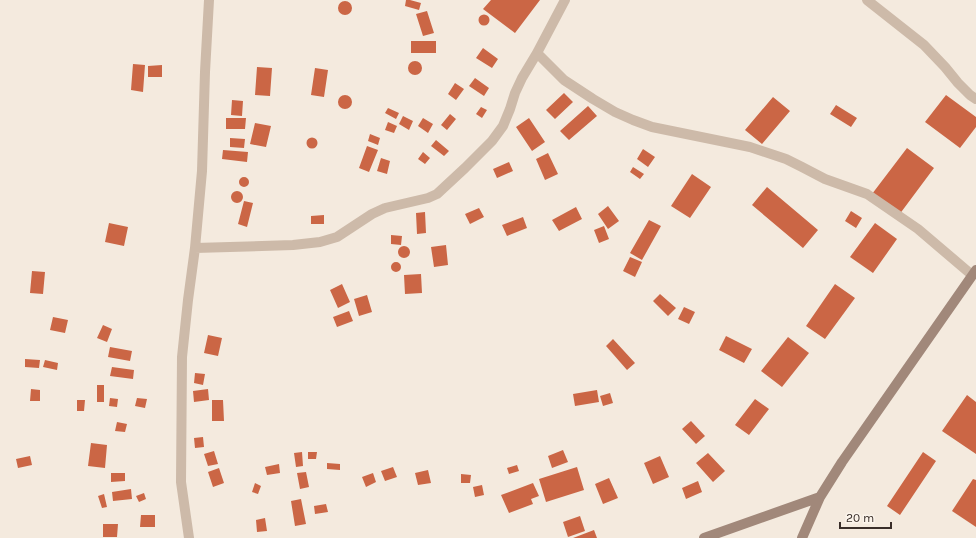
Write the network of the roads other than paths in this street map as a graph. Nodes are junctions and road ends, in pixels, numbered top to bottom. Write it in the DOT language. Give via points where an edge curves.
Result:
graph roads {
  1 [pos="209,0"];
  2 [pos="565,0"];
  3 [pos="867,0"];
  4 [pos="537,53"];
  5 [pos="976,99"];
  6 [pos="195,248"];
  7 [pos="974,273"];
  8 [pos="820,497"];
  9 [pos="722,535"];
  10 [pos="189,538"];
  11 [pos="704,538"];
  12 [pos="802,538"];
  1 -- 6 [label="street" via="202,171"];
  2 -- 4 [label="street"];
  3 -- 5 [label="street" via="924,45"];
  4 -- 6 [label="street" via="520,83 503,126 492,141 437,194 385,208 337,237 320,242"];
  4 -- 7 [label="street" via="564,80 615,112 633,120 652,127 750,147 786,159 825,179 867,194 918,229"];
  6 -- 10 [label="street" via="182,357 181,482"];
  7 -- 8 [label="street"];
  8 -- 9 [label="street"];
  8 -- 12 [label="street"];
  9 -- 11 [label="street"];
}
